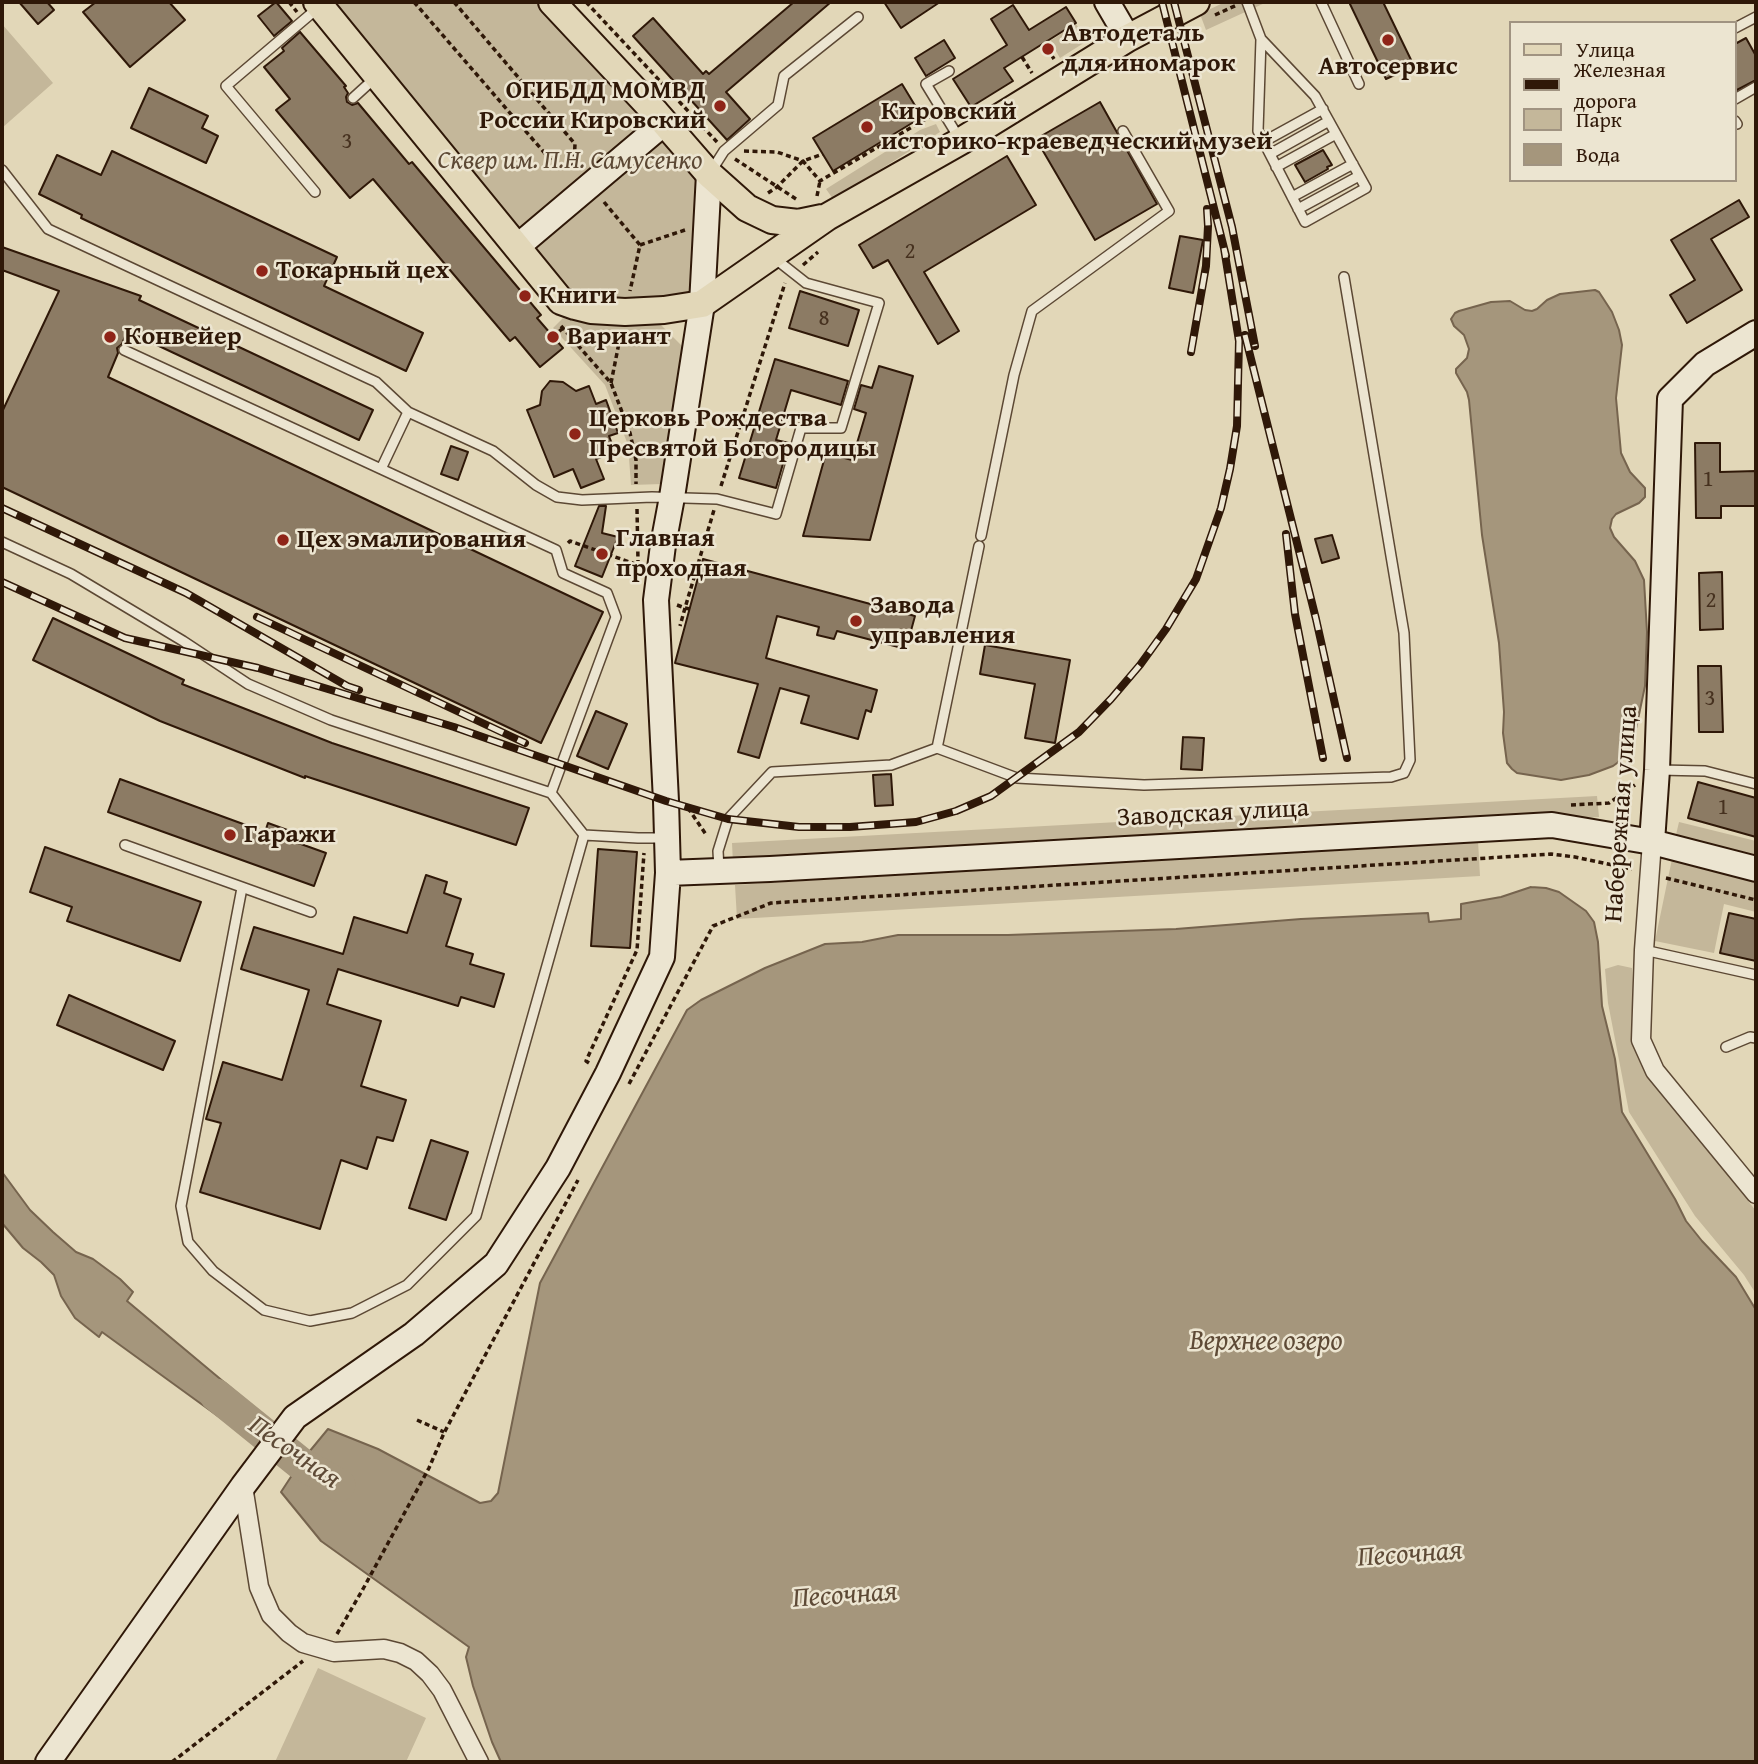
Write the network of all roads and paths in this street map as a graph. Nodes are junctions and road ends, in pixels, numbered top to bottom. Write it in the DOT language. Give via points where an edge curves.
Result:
graph roads {
  1 [pos="414,2"];
  2 [pos="454,2"];
  3 [pos="552,2"];
  4 [pos="587,2"];
  5 [pos="1107,2"];
  6 [pos="1196,2"];
  7 [pos="1247,2"];
  8 [pos="1321,2"];
  9 [pos="318,4"];
  10 [pos="1756,17"];
  11 [pos="858,18"];
  12 [pos="1737,27"];
  13 [pos="1128,38"];
  14 [pos="1261,39"];
  15 [pos="1048,49"];
  16 [pos="1022,57"];
  17 [pos="1056,60"];
  18 [pos="949,71"];
  19 [pos="1033,75"];
  20 [pos="377,76"];
  21 [pos="1359,84"];
  22 [pos="1756,87"];
  23 [pos="353,98"];
  24 [pos="1737,98"];
  25 [pos="1323,109"];
  26 [pos="705,116"];
  27 [pos="1329,121"];
  28 [pos="698,122"];
  29 [pos="664,123"];
  30 [pos="1123,131"];
  31 [pos="1336,134"];
  32 [pos="961,141"];
  33 [pos="1264,142"];
  34 [pos="724,151"];
  35 [pos="1270,154"];
  36 [pos="1353,164"];
  37 [pos="574,165"];
  38 [pos="1276,167"];
  39 [pos="2,170"];
  40 [pos="709,174"];
  41 [pos="582,175"];
  42 [pos="1359,176"];
  43 [pos="820,181"];
  44 [pos="315,192"];
  45 [pos="599,195"];
  46 [pos="1292,197"];
  47 [pos="805,201"];
  48 [pos="1298,209"];
  49 [pos="827,217"];
  50 [pos="827,245"];
  51 [pos="517,247"];
  52 [pos="772,255"];
  53 [pos="794,274"];
  54 [pos="1343,277"];
  55 [pos="702,304"];
  56 [pos="558,309"];
  57 [pos="664,310"];
  58 [pos="625,312"];
  59 [pos="563,328"];
  60 [pos="1756,333"];
  61 [pos="553,337"];
  62 [pos="695,343"];
  63 [pos="124,350"];
  64 [pos="611,383"];
  65 [pos="408,412"];
  66 [pos="381,469"];
  67 [pos="672,497"];
  68 [pos="636,498"];
  69 [pos="717,499"];
  70 [pos="2,542"];
  71 [pos="556,551"];
  72 [pos="638,565"];
  73 [pos="638,575"];
  74 [pos="656,600"];
  75 [pos="687,608"];
  76 [pos="679,630"];
  77 [pos="937,748"];
  78 [pos="1657,770"];
  79 [pos="1756,784"];
  80 [pos="551,793"];
  81 [pos="1568,805"];
  82 [pos="687,807"];
  83 [pos="584,835"];
  84 [pos="668,838"];
  85 [pos="1652,842"];
  86 [pos="125,845"];
  87 [pos="645,849"];
  88 [pos="719,861"];
  89 [pos="1756,869"];
  90 [pos="668,873"];
  91 [pos="1650,874"];
  92 [pos="243,888"];
  93 [pos="1756,900"];
  94 [pos="312,912"];
  95 [pos="1644,950"];
  96 [pos="1756,975"];
  97 [pos="1756,1038"];
  98 [pos="1726,1046"];
  99 [pos="608,1073"];
  100 [pos="578,1180"];
  101 [pos="1756,1194"];
  102 [pos="417,1420"];
  103 [pos="444,1433"];
  104 [pos="250,1476"];
  105 [pos="320,1648"];
  106 [pos="48,1762"];
  107 [pos="172,1762"];
  108 [pos="479,1762"];
  1 -- 37 [label="path" via="555,165"];
  2 -- 37 [label="path" via="575,144"];
  3 -- 29 [label="main road"];
  4 -- 28 [label="path"];
  5 -- 13 [label="main road"];
  6 -- 13 [label="main road"];
  7 -- 14 [label="lane"];
  8 -- 21 [label="lane"];
  9 -- 20 [label="main road"];
  9 -- 44 [label="lane" via="226,86"];
  10 -- 12 [label="lane"];
  11 -- 34 [label="lane" via="784,76 778,105"];
  13 -- 32 [label="main road"];
  14 -- 25 [label="lane"];
  14 -- 33 [label="lane" via="1258,131"];
  15 -- 17 [label="path"];
  16 -- 19 [label="path"];
  18 -- 32 [label="lane" via="926,84"];
  20 -- 23 [label="lane"];
  20 -- 51 [label="main road"];
  22 -- 24 [label="lane"];
  25 -- 27 [label="lane"];
  25 -- 33 [label="lane"];
  26 -- 28 [label="path"];
  27 -- 31 [label="lane"];
  27 -- 35 [label="lane"];
  28 -- 34 [label="path"];
  29 -- 40 [label="main road"];
  29 -- 51 [label="main road"];
  30 -- 77 [label="lane" via="1168,211 1032,311 1014,375"];
  31 -- 36 [label="lane"];
  31 -- 38 [label="lane"];
  32 -- 49 [label="main road"];
  33 -- 35 [label="lane"];
  34 -- 40 [label="lane"];
  34 -- 47 [label="path" via="794,199"];
  35 -- 38 [label="lane"];
  36 -- 42 [label="lane"];
  36 -- 46 [label="lane"];
  37 -- 41 [label="path"];
  38 -- 46 [label="lane"];
  39 -- 65 [label="lane" via="48,229 376,382"];
  40 -- 49 [label="main road" via="747,208 772,220 798,223"];
  40 -- 55 [label="main road"];
  42 -- 48 [label="lane"];
  42 -- 48 [label="lane" via="1366,188 1305,222"];
  43 -- 49 [label="path" via="817,198"];
  45 -- 58 [label="path" via="640,246"];
  46 -- 48 [label="lane"];
  49 -- 52 [label="main road"];
  50 -- 53 [label="path"];
  51 -- 56 [label="main road"];
  52 -- 53 [label="lane"];
  52 -- 55 [label="main road"];
  53 -- 69 [label="path" via="783,286"];
  53 -- 69 [label="lane" via="806,283 879,303 841,428 801,428 776,514"];
  54 -- 77 [label="lane" via="1404,633 1410,760 1404,773 1144,785 1017,778"];
  55 -- 57 [label="main road"];
  55 -- 62 [label="main road"];
  56 -- 58 [label="main road"];
  56 -- 59 [label="path"];
  57 -- 58 [label="main road"];
  57 -- 62 [label="main road"];
  58 -- 64 [label="path"];
  59 -- 61 [label="path"];
  59 -- 64 [label="path"];
  60 -- 78 [label="main road, Набережная улица" via="1704,364 1670,399"];
  62 -- 67 [label="main road"];
  63 -- 66 [label="lane"];
  64 -- 68 [label="path" via="636,460"];
  65 -- 66 [label="lane"];
  65 -- 68 [label="lane" via="493,451 557,497"];
  66 -- 71 [label="lane"];
  67 -- 68 [label="lane"];
  67 -- 69 [label="lane"];
  67 -- 74 [label="main road"];
  68 -- 72 [label="path"];
  69 -- 75 [label="path"];
  70 -- 80 [label="lane" via="71,574 248,684 331,720"];
  71 -- 72 [label="path" via="570,541"];
  71 -- 80 [label="lane" via="563,573 607,593 616,617"];
  72 -- 73 [label="path"];
  74 -- 75 [label="path"];
  74 -- 84 [label="main road"];
  75 -- 76 [label="path"];
  77 -- 88 [label="lane" via="891,765 772,772 728,819"];
  78 -- 79 [label="lane" via="1705,771"];
  78 -- 81 [label="path" via="1609,803"];
  78 -- 85 [label="main road, Набережная улица"];
  80 -- 83 [label="lane"];
  82 -- 88 [label="path"];
  83 -- 84 [label="lane"];
  83 -- 92 [label="lane" via="477,1216 407,1285 352,1313 310,1321 264,1310 213,1271 188,1242 181,1206"];
  84 -- 90 [label="main road"];
  85 -- 88 [label="main road, Заводская улица" via="1552,825"];
  85 -- 89 [label="main road, Заводская улица"];
  85 -- 91 [label="street, Набережная улица"];
  86 -- 92 [label="lane"];
  87 -- 99 [label="path" via="637,950 586,1061"];
  88 -- 90 [label="main road, Заводская улица"];
  90 -- 99 [label="main road" via="662,957"];
  91 -- 93 [label="path"];
  91 -- 95 [label="street, Набережная улица"];
  91 -- 99 [label="path" via="1551,854 771,902 713,926 629,1084"];
  92 -- 94 [label="lane"];
  95 -- 96 [label="lane"];
  95 -- 101 [label="street, Набережная улица" via="1642,1040 1655,1071"];
  97 -- 98 [label="lane"];
  99 -- 104 [label="main road" via="558,1168 496,1264 414,1334 295,1417"];
  100 -- 103 [label="path"];
  102 -- 103 [label="path"];
  103 -- 105 [label="path" via="339,1632"];
  104 -- 105 [label="street" via="259,1587 271,1615 303,1643"];
  104 -- 106 [label="main road"];
  105 -- 107 [label="path"];
  105 -- 108 [label="street" via="334,1652 384,1649 416,1661 442,1690"];
}
